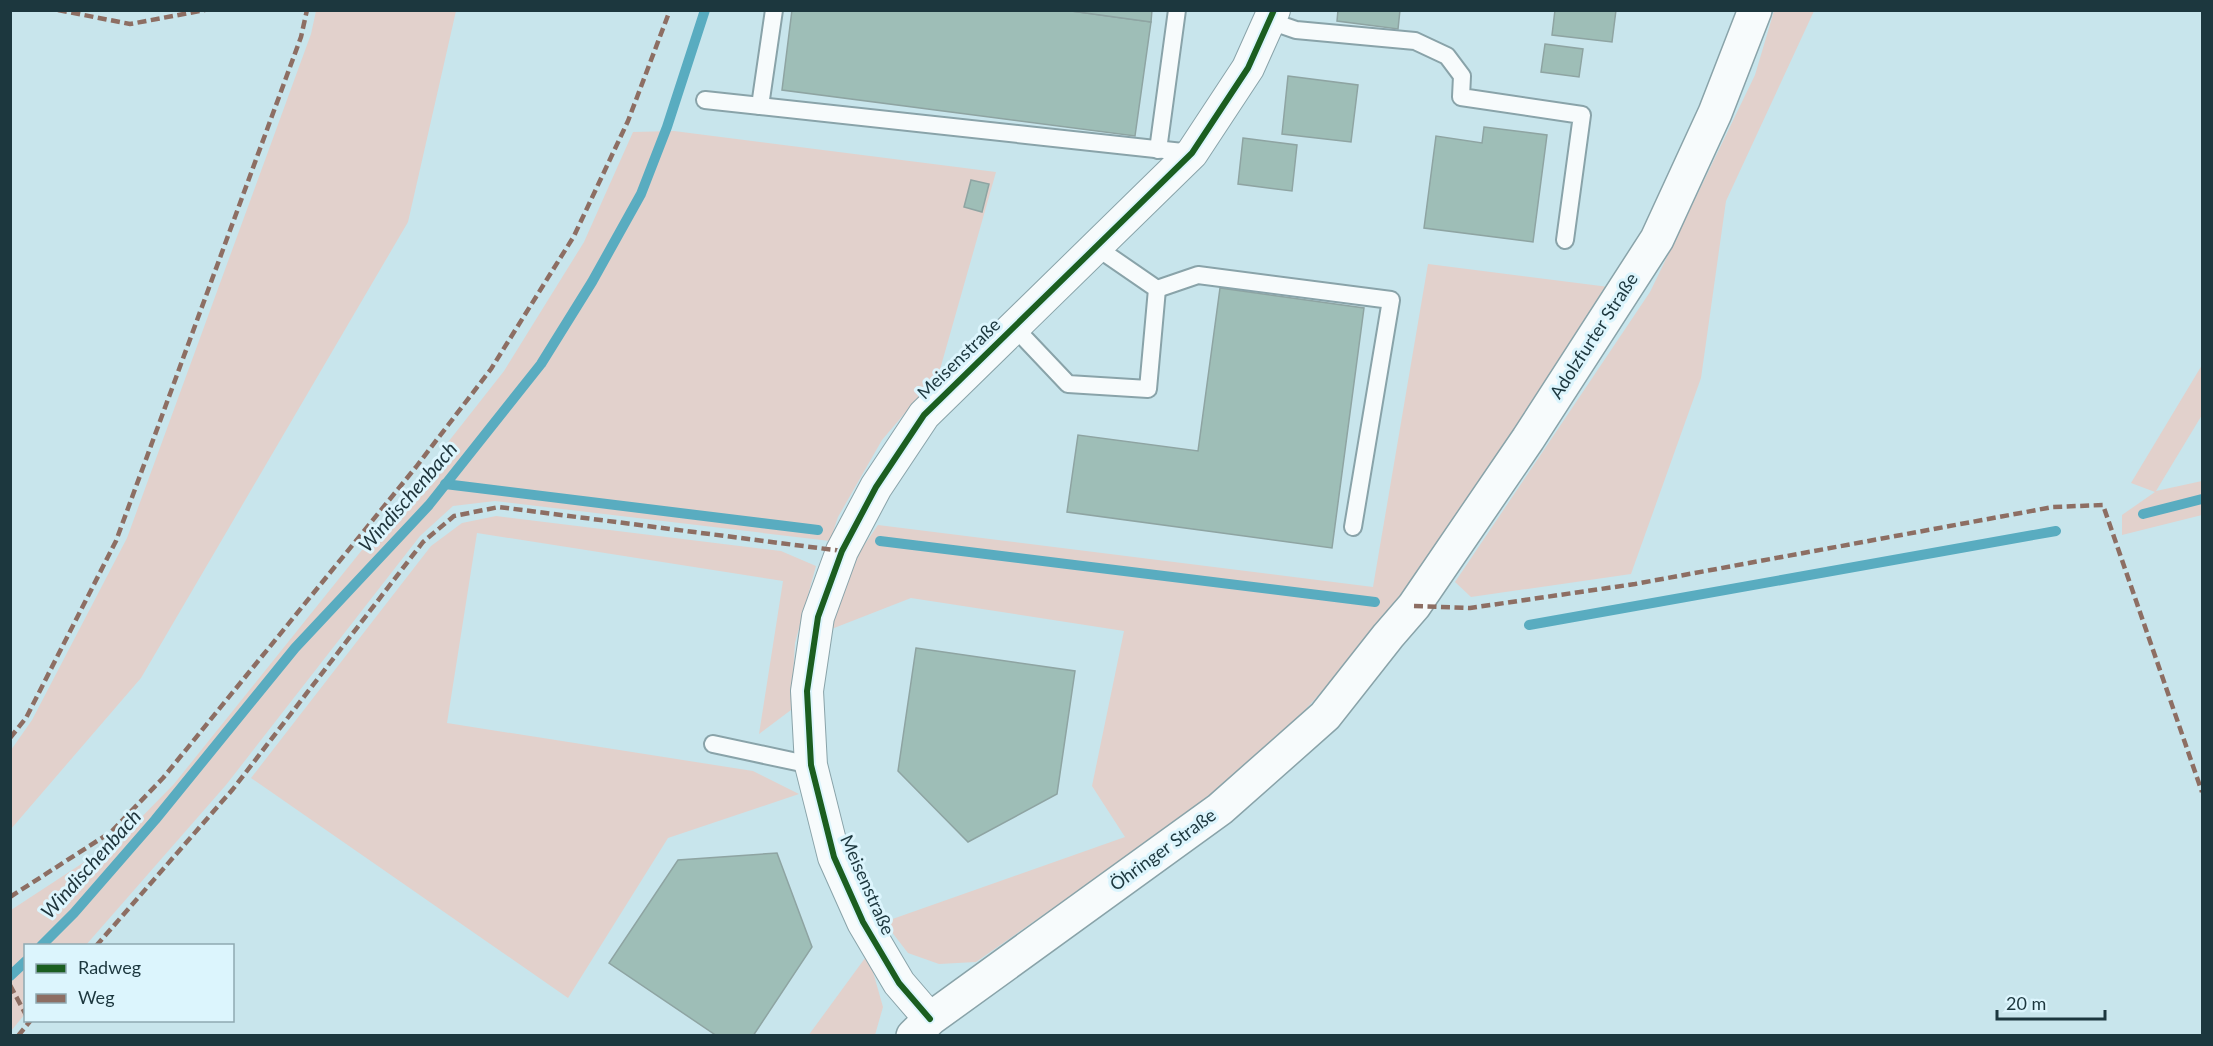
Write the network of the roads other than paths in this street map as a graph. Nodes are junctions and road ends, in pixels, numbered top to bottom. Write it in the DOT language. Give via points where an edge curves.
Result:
graph roads {
  1 [pos="774,10"];
  2 [pos="1177,10"];
  3 [pos="1755,10"];
  4 [pos="1272,16"];
  5 [pos="705,100"];
  6 [pos="760,106"];
  7 [pos="1158,150"];
  8 [pos="1192,153"];
  9 [pos="1565,240"];
  10 [pos="1096,247"];
  11 [pos="1157,289"];
  12 [pos="1014,327"];
  13 [pos="1353,527"];
  14 [pos="1388,636"];
  15 [pos="713,744"];
  16 [pos="811,765"];
  17 [pos="922,1028"];
  1 -- 6 [label="lane"];
  2 -- 7 [label="lane"];
  3 -- 14 [label="main road, Adolzfurter Straße" via="1715,113 1657,239 1528,439 1414,606"];
  4 -- 8 [label="street, Meisenstraße" via="1248,68"];
  4 -- 9 [label="lane" via="1296,30 1415,41 1448,56 1462,76 1461,97 1582,115"];
  5 -- 6 [label="lane"];
  6 -- 7 [label="lane"];
  7 -- 8 [label="lane"];
  8 -- 10 [label="street, Meisenstraße"];
  10 -- 11 [label="lane"];
  10 -- 12 [label="street, Meisenstraße"];
  11 -- 12 [label="lane" via="1148,389 1068,384"];
  11 -- 13 [label="lane" via="1198,276 1390,300"];
  12 -- 16 [label="street, Meisenstraße" via="924,415 876,487 842,551 818,617 807,691"];
  14 -- 17 [label="main road, Öhringer Straße" via="1325,716 1220,809"];
  15 -- 16 [label="lane"];
  16 -- 17 [label="street, Meisenstraße" via="834,857 863,921"];
}
